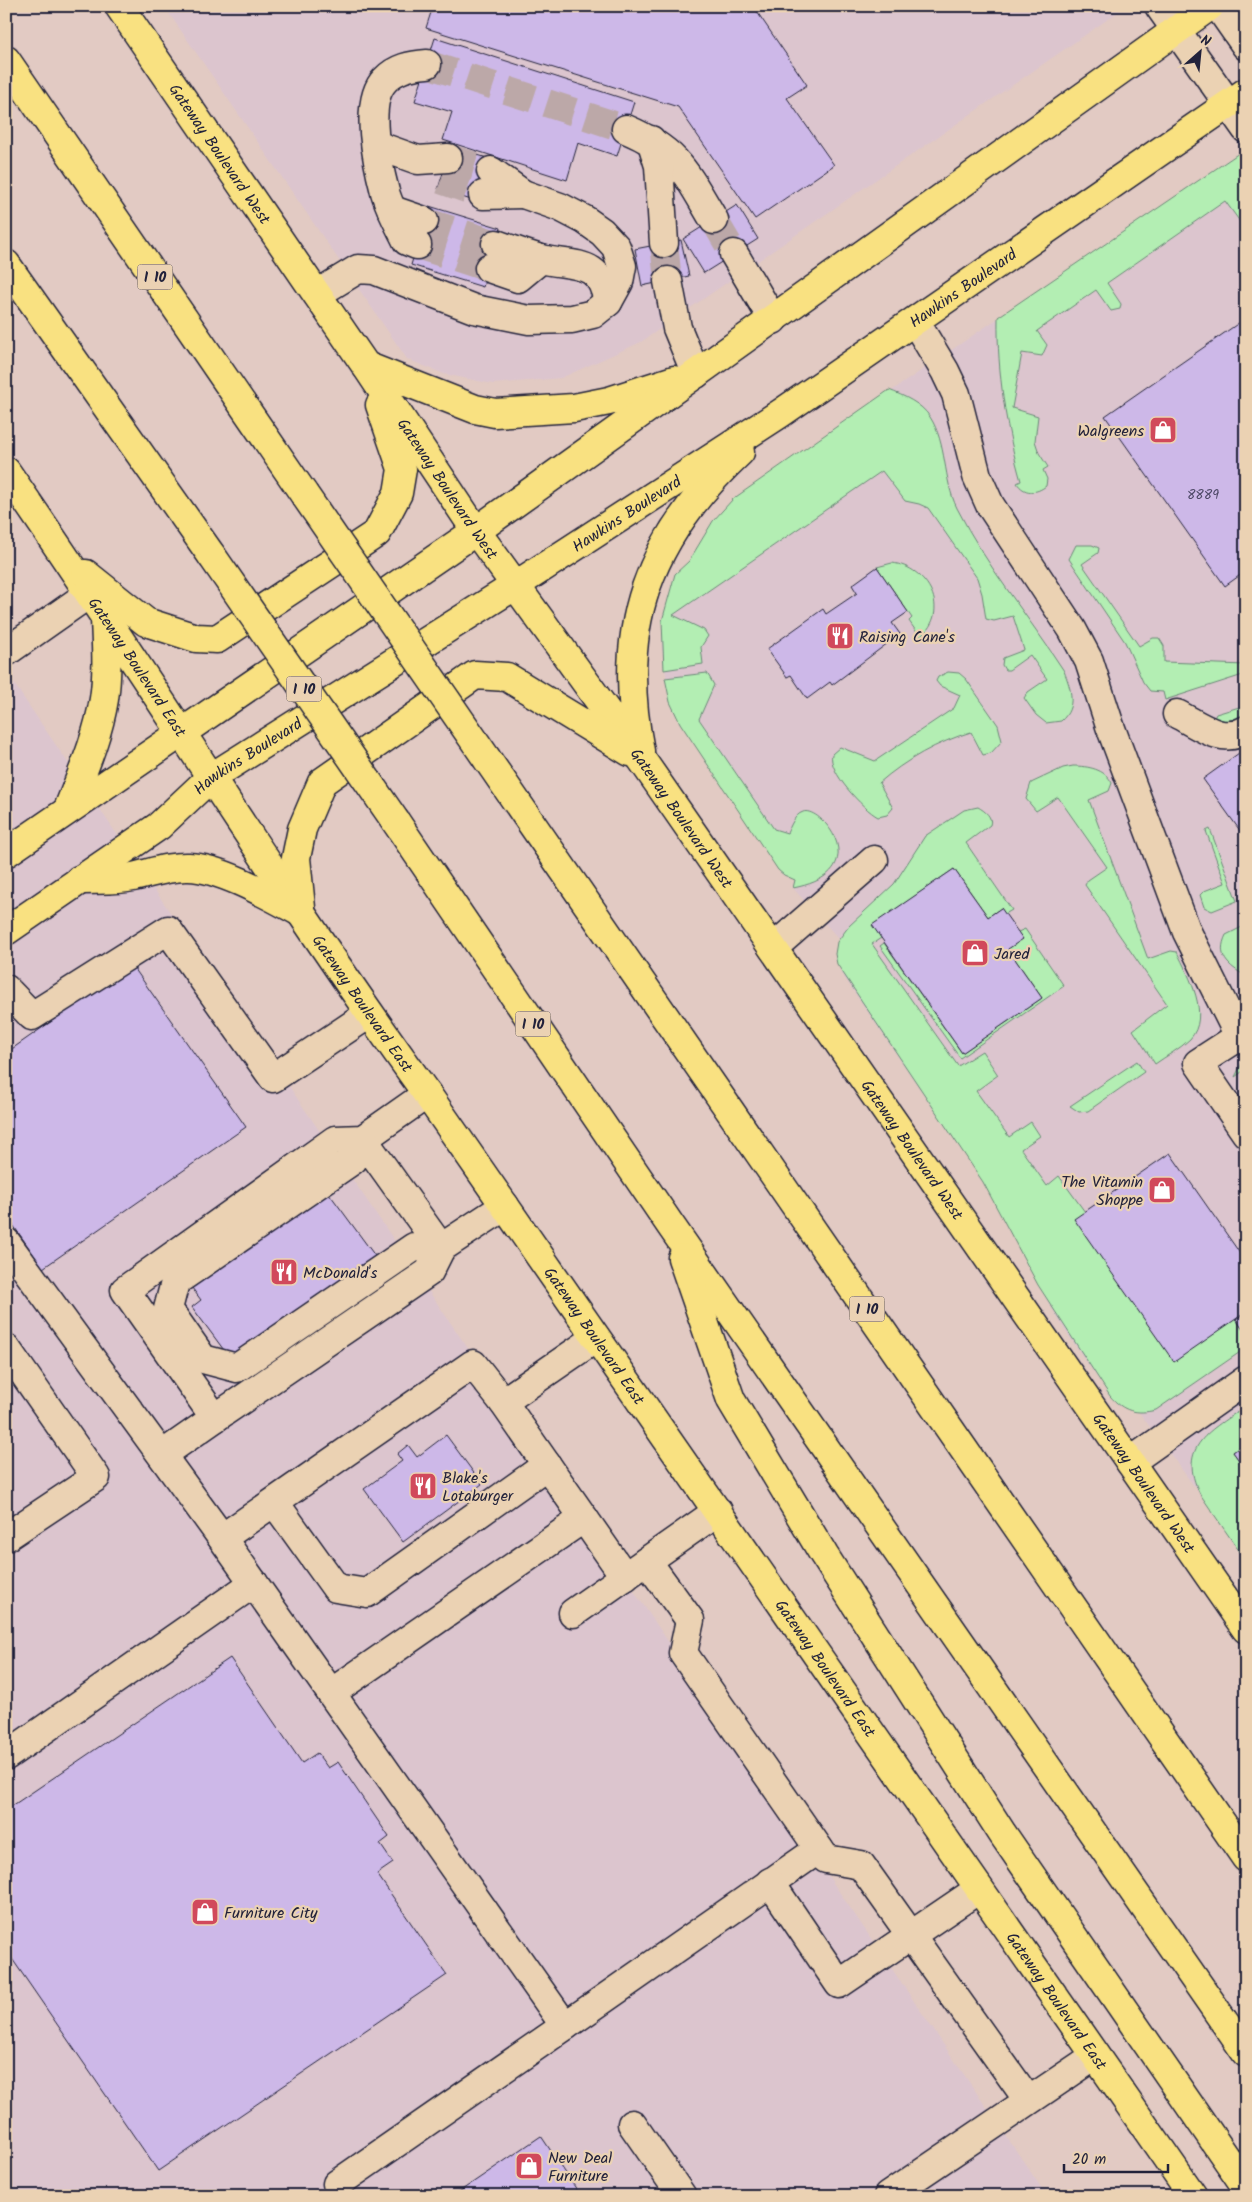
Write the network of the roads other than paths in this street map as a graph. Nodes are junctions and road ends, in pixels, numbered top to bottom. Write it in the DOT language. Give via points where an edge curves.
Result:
graph roads {
  1 [pos="119,6"];
  2 [pos="1159,6"];
  3 [pos="1210,6"];
  4 [pos="1218,6"];
  5 [pos="1175,32"];
  6 [pos="1246,46"];
  7 [pos="6,60"];
  8 [pos="427,64"];
  9 [pos="1237,98"];
  10 [pos="626,129"];
  11 [pos="1246,129"];
  12 [pos="651,140"];
  13 [pos="376,145"];
  14 [pos="444,169"];
  15 [pos="487,183"];
  16 [pos="714,220"];
  17 [pos="421,233"];
  18 [pos="664,243"];
  19 [pos="734,254"];
  20 [pos="493,256"];
  21 [pos="6,264"];
  22 [pos="668,281"];
  23 [pos="317,294"];
  24 [pos="608,302"];
  25 [pos="773,320"];
  26 [pos="915,321"];
  27 [pos="366,366"];
  28 [pos="696,374"];
  29 [pos="781,413"];
  30 [pos="6,471"];
  31 [pos="476,532"];
  32 [pos="67,559"];
  33 [pos="516,585"];
  34 [pos="90,593"];
  35 [pos="105,616"];
  36 [pos="6,652"];
  37 [pos="1177,714"];
  38 [pos="1246,730"];
  39 [pos="181,732"];
  40 [pos="642,760"];
  41 [pos="210,778"];
  42 [pos="68,809"];
  43 [pos="6,853"];
  44 [pos="874,860"];
  45 [pos="79,880"];
  46 [pos="302,913"];
  47 [pos="6,931"];
  48 [pos="773,948"];
  49 [pos="6,989"];
  50 [pos="369,1014"];
  51 [pos="1243,1034"];
  52 [pos="428,1094"];
  53 [pos="1246,1133"];
  54 [pos="363,1139"];
  55 [pos="504,1206"];
  56 [pos="670,1226"];
  57 [pos="6,1242"];
  58 [pos="440,1248"];
  59 [pos="596,1338"];
  60 [pos="6,1348"];
  61 [pos="1246,1380"];
  62 [pos="503,1402"];
  63 [pos="215,1418"];
  64 [pos="162,1455"];
  65 [pos="1130,1462"];
  66 [pos="547,1465"];
  67 [pos="274,1503"];
  68 [pos="718,1511"];
  69 [pos="584,1518"];
  70 [pos="6,1537"];
  71 [pos="222,1538"];
  72 [pos="647,1561"];
  73 [pos="625,1577"];
  74 [pos="254,1583"];
  75 [pos="573,1613"];
  76 [pos="1246,1629"];
  77 [pos="331,1693"];
  78 [pos="6,1756"];
  79 [pos="819,1849"];
  80 [pos="1246,1858"];
  81 [pos="770,1882"];
  82 [pos="979,1889"];
  83 [pos="910,1935"];
  84 [pos="564,2026"];
  85 [pos="1246,2053"];
  86 [pos="1095,2056"];
  87 [pos="1028,2100"];
  88 [pos="632,2124"];
  89 [pos="929,2168"];
  90 [pos="337,2184"];
  91 [pos="1246,2187"];
  92 [pos="682,2196"];
  93 [pos="888,2196"];
  94 [pos="916,2196"];
  95 [pos="1193,2196"];
  1 -- 23 [label="main road, Gateway Boulevard West"];
  2 -- 5 [label="lane"];
  3 -- 5 [label="main road"];
  4 -- 6 [label="lane"];
  5 -- 9 [label="lane"];
  5 -- 25 [label="main road"];
  7 -- 80 [label="main road, I 10, bridge"];
  8 -- 13 [label="lane" via="396,71 384,81 373,109"];
  9 -- 11 [label="lane"];
  9 -- 26 [label="main road, Hawkins Boulevard"];
  10 -- 12 [label="lane"];
  12 -- 16 [label="lane" via="684,170"];
  12 -- 18 [label="lane" via="659,166"];
  13 -- 14 [label="lane"];
  13 -- 17 [label="lane" via="385,192 407,241"];
  15 -- 24 [label="lane" via="560,207 602,232 616,247 622,266 619,282"];
  19 -- 25 [label="lane"];
  20 -- 24 [label="lane" via="541,259 588,268 599,276"];
  21 -- 56 [label="main road, I 10, bridge" via="396,822"];
  22 -- 28 [label="lane" via="677,328"];
  23 -- 24 [label="lane" via="358,269 374,270 474,309 529,320 572,319 594,314"];
  23 -- 27 [label="main road, Gateway Boulevard West"];
  25 -- 28 [label="main road"];
  26 -- 29 [label="main road, Hawkins Boulevard"];
  26 -- 51 [label="lane" via="946,371 956,394 976,476 990,505 1072,629 1089,661 1187,932"];
  27 -- 28 [label="main road" via="475,409 495,413 574,408"];
  27 -- 31 [label="main road, Gateway Boulevard West"];
  27 -- 32 [label="main road" via="402,469 392,508 378,533 217,639 196,638 146,622"];
  28 -- 31 [label="main road"];
  29 -- 33 [label="main road, Hawkins Boulevard"];
  29 -- 40 [label="main road" via="731,460 697,499 660,553 641,598 632,641 632,694"];
  30 -- 32 [label="main road, Gateway Boulevard East"];
  31 -- 33 [label="main road, Gateway Boulevard West"];
  31 -- 39 [label="main road"];
  32 -- 34 [label="main road, Gateway Boulevard East"];
  33 -- 40 [label="main road, Gateway Boulevard West"];
  33 -- 41 [label="main road, Hawkins Boulevard"];
  34 -- 35 [label="main road, Gateway Boulevard East"];
  34 -- 36 [label="lane"];
  35 -- 39 [label="main road, Gateway Boulevard East"];
  35 -- 42 [label="main road" via="107,659 104,698 95,738"];
  37 -- 38 [label="lane" via="1215,734 1226,736"];
  39 -- 41 [label="main road, Gateway Boulevard East"];
  39 -- 42 [label="main road"];
  40 -- 46 [label="main road" via="507,677 475,675 322,782 302,829 296,858"];
  40 -- 48 [label="main road, Gateway Boulevard West"];
  41 -- 45 [label="main road, Hawkins Boulevard" via="159,826"];
  41 -- 46 [label="main road, Gateway Boulevard East"];
  42 -- 43 [label="main road"];
  44 -- 48 [label="lane"];
  45 -- 46 [label="main road" via="132,877 155,870 189,867 207,870 262,891"];
  45 -- 47 [label="main road, Hawkins Boulevard"];
  46 -- 50 [label="main road, Gateway Boulevard East"];
  48 -- 65 [label="main road, Gateway Boulevard West"];
  49 -- 50 [label="lane" via="32,1016 168,930 273,1078"];
  50 -- 52 [label="main road, Gateway Boulevard East"];
  51 -- 53 [label="lane" via="1198,1063"];
  52 -- 54 [label="lane"];
  52 -- 55 [label="main road, Gateway Boulevard East"];
  54 -- 58 [label="lane"];
  54 -- 58 [label="lane" via="353,1160 175,1282 168,1309 203,1359 237,1368 414,1247"];
  54 -- 63 [label="lane" via="335,1140 125,1290"];
  55 -- 58 [label="lane"];
  55 -- 59 [label="main road, Gateway Boulevard East"];
  56 -- 85 [label="main road, I 10"];
  56 -- 91 [label="main road" via="731,1400 824,1555 1002,1833"];
  57 -- 64 [label="lane"];
  58 -- 63 [label="lane" via="429,1272"];
  59 -- 62 [label="lane"];
  59 -- 68 [label="main road, Gateway Boulevard East"];
  60 -- 70 [label="lane" via="96,1477"];
  61 -- 65 [label="lane"];
  62 -- 66 [label="lane"];
  62 -- 67 [label="lane" via="473,1364"];
  63 -- 64 [label="lane"];
  64 -- 71 [label="lane"];
  65 -- 76 [label="main road, Gateway Boulevard West"];
  66 -- 67 [label="lane" via="367,1593 336,1588"];
  66 -- 69 [label="lane"];
  67 -- 71 [label="lane"];
  68 -- 72 [label="lane"];
  68 -- 82 [label="main road, Gateway Boulevard East"];
  69 -- 73 [label="lane"];
  69 -- 77 [label="lane"];
  71 -- 74 [label="lane"];
  72 -- 73 [label="lane"];
  72 -- 79 [label="lane" via="690,1620 683,1653"];
  73 -- 75 [label="lane"];
  74 -- 77 [label="lane"];
  74 -- 78 [label="lane"];
  77 -- 84 [label="lane"];
  79 -- 81 [label="lane"];
  79 -- 83 [label="lane" via="826,1859 862,1865"];
  81 -- 83 [label="lane" via="839,1984"];
  81 -- 84 [label="lane"];
  82 -- 83 [label="lane"];
  82 -- 86 [label="main road, Gateway Boulevard East"];
  83 -- 87 [label="lane"];
  84 -- 90 [label="lane"];
  86 -- 87 [label="lane"];
  86 -- 95 [label="main road, Gateway Boulevard East"];
  87 -- 89 [label="lane"];
  88 -- 92 [label="lane"];
  89 -- 93 [label="lane"];
  89 -- 94 [label="lane"];
}
